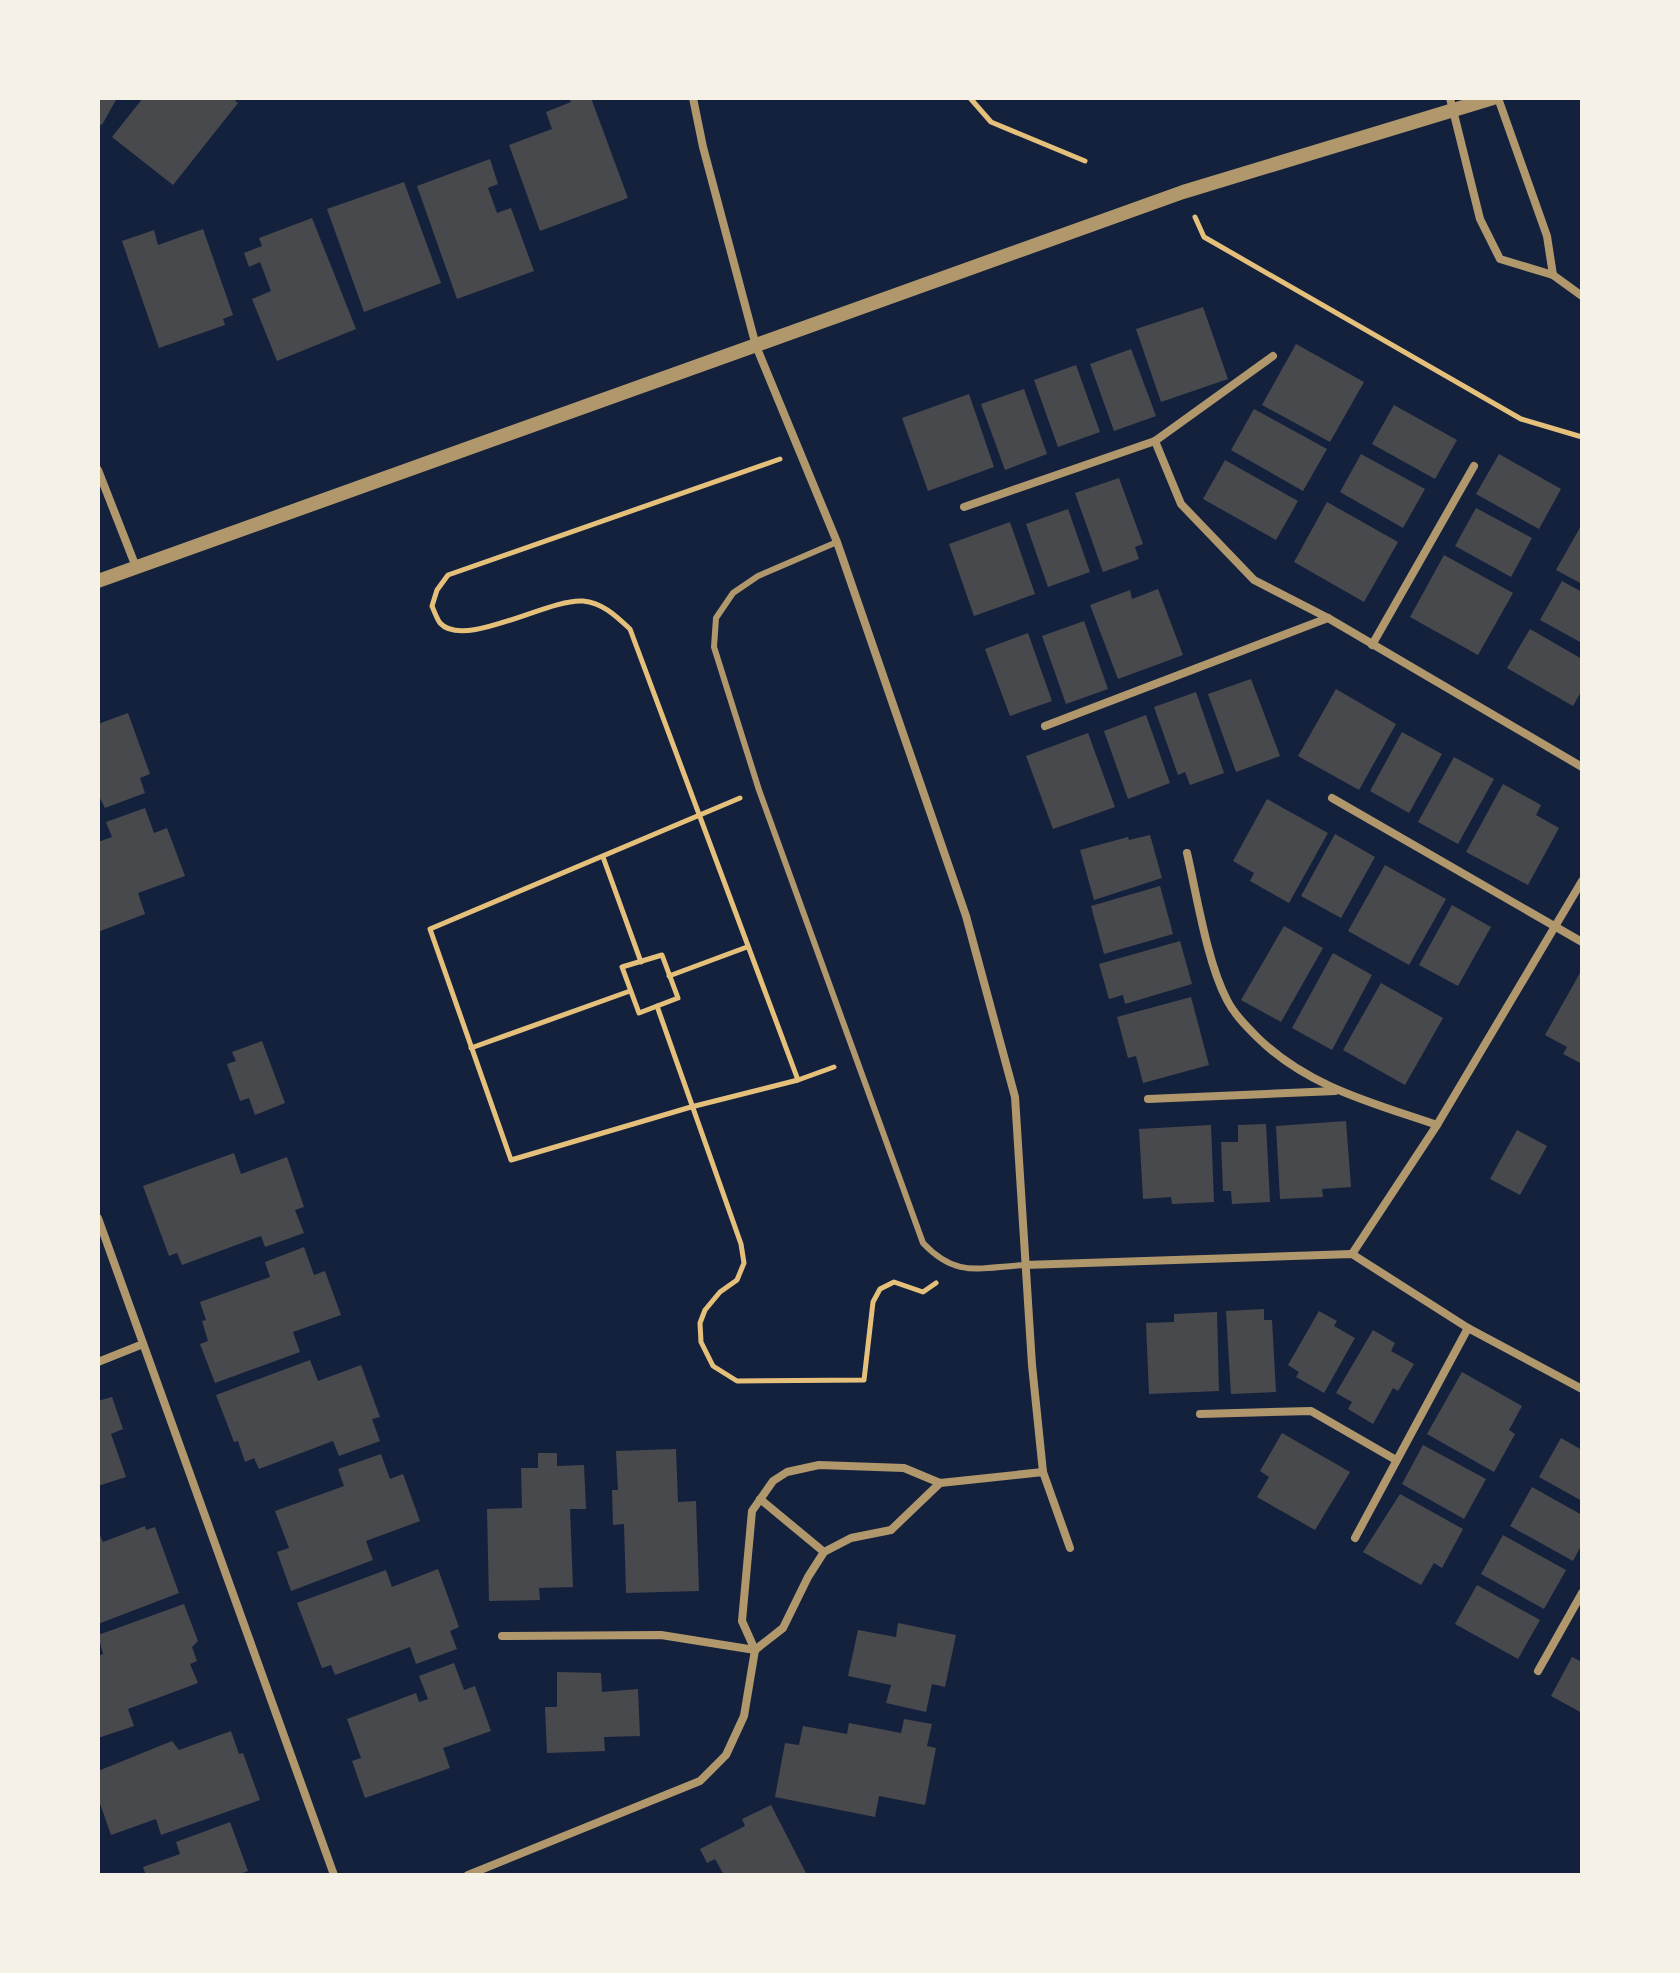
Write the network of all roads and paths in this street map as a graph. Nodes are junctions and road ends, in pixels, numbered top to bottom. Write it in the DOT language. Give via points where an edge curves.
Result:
graph roads {
  1 [pos="693,98"];
  2 [pos="970,98"];
  3 [pos="1496,98"];
  4 [pos="1452,105"];
  5 [pos="1085,161"];
  6 [pos="1183,192"];
  7 [pos="1553,275"];
  8 [pos="1582,296"];
  9 [pos="756,346"];
  10 [pos="1273,356"];
  11 [pos="1582,437"];
  12 [pos="1155,441"];
  13 [pos="799,452"];
  14 [pos="1474,466"];
  15 [pos="98,470"];
  16 [pos="964,507"];
  17 [pos="837,542"];
  18 [pos="136,567"];
  19 [pos="98,581"];
  20 [pos="1328,618"];
  21 [pos="1372,645"];
  22 [pos="1045,726"];
  23 [pos="1582,754"];
  24 [pos="1579,765"];
  25 [pos="759,790"];
  26 [pos="1332,798"];
  27 [pos="698,816"];
  28 [pos="1187,853"];
  29 [pos="603,857"];
  30 [pos="1582,881"];
  31 [pos="1555,926"];
  32 [pos="1582,942"];
  33 [pos="747,947"];
  34 [pos="641,962"];
  35 [pos="669,976"];
  36 [pos="630,991"];
  37 [pos="657,1006"];
  38 [pos="471,1048"];
  39 [pos="857,1059"];
  40 [pos="798,1080"];
  41 [pos="1339,1091"];
  42 [pos="1148,1099"];
  43 [pos="691,1107"];
  44 [pos="1437,1125"];
  45 [pos="98,1218"];
  46 [pos="1352,1254"];
  47 [pos="1025,1265"];
  48 [pos="956,1268"];
  49 [pos="1468,1328"];
  50 [pos="143,1344"];
  51 [pos="98,1362"];
  52 [pos="1582,1389"];
  53 [pos="1200,1414"];
  54 [pos="1396,1460"];
  55 [pos="1043,1472"];
  56 [pos="940,1483"];
  57 [pos="760,1499"];
  58 [pos="1355,1538"];
  59 [pos="1070,1548"];
  60 [pos="824,1552"];
  61 [pos="1582,1593"];
  62 [pos="502,1636"];
  63 [pos="755,1650"];
  64 [pos="1538,1671"];
  65 [pos="334,1875"];
  66 [pos="468,1875"];
  1 -- 9 [label="street"];
  2 -- 5 [label="path" via="991,122"];
  3 -- 4 [label="street"];
  3 -- 7 [label="street" via="1547,236"];
  4 -- 6 [label="street"];
  4 -- 7 [label="street" via="1480,219 1500,259"];
  6 -- 9 [label="street"];
  6 -- 11 [label="path" via="1204,237 1521,419"];
  7 -- 8 [label="street"];
  9 -- 13 [label="street"];
  9 -- 18 [label="street"];
  10 -- 12 [label="street"];
  12 -- 16 [label="street"];
  12 -- 20 [label="street" via="1181,504 1254,580"];
  13 -- 17 [label="street"];
  13 -- 27 [label="path" via="448,575 432,606 441,624 455,631 472,631 563,602 607,608 630,629"];
  14 -- 21 [label="street"];
  15 -- 18 [label="street"];
  17 -- 25 [label="lane" via="758,576 733,593 716,618 714,647"];
  17 -- 47 [label="street" via="966,916 1015,1097"];
  18 -- 19 [label="street"];
  20 -- 21 [label="street"];
  20 -- 22 [label="street"];
  21 -- 24 [label="street"];
  23 -- 24 [label="street"];
  25 -- 27 [label="path"];
  25 -- 39 [label="lane"];
  26 -- 31 [label="street"];
  27 -- 29 [label="path"];
  27 -- 33 [label="path"];
  28 -- 41 [label="street" via="1217,979 1228,1003 1274,1054"];
  29 -- 34 [label="path"];
  29 -- 38 [label="path" via="430,929"];
  30 -- 31 [label="street"];
  31 -- 32 [label="street"];
  31 -- 44 [label="street"];
  33 -- 35 [label="path"];
  33 -- 40 [label="path"];
  34 -- 35 [label="path" via="662,955"];
  34 -- 36 [label="path" via="622,967"];
  35 -- 37 [label="path" via="678,998"];
  36 -- 37 [label="path" via="639,1013"];
  36 -- 38 [label="path"];
  37 -- 43 [label="path"];
  38 -- 43 [label="path" via="511,1160"];
  39 -- 40 [label="path"];
  39 -- 48 [label="lane" via="923,1243"];
  40 -- 43 [label="path"];
  41 -- 42 [label="street"];
  41 -- 44 [label="street"];
  43 -- 48 [label="path" via="744,1263 737,1280 705,1310 701,1342 713,1366 737,1381 864,1380 873,1302 880,1289 894,1282 923,1292"];
  44 -- 46 [label="street"];
  45 -- 50 [label="street"];
  46 -- 47 [label="street"];
  46 -- 49 [label="street"];
  47 -- 48 [label="lane"];
  47 -- 55 [label="street"];
  49 -- 52 [label="street"];
  49 -- 54 [label="street"];
  50 -- 51 [label="street"];
  50 -- 65 [label="street"];
  53 -- 54 [label="street" via="1311,1411"];
  54 -- 58 [label="street"];
  55 -- 56 [label="street"];
  55 -- 59 [label="street"];
  56 -- 57 [label="street" via="904,1468 819,1465 787,1472"];
  56 -- 60 [label="street" via="891,1530 851,1538"];
  57 -- 60 [label="street"];
  57 -- 63 [label="street" via="752,1511 742,1621"];
  60 -- 63 [label="street" via="783,1628"];
  61 -- 64 [label="street"];
  62 -- 63 [label="street" via="661,1635"];
  63 -- 66 [label="street" via="744,1716 726,1755 700,1781"];
}
